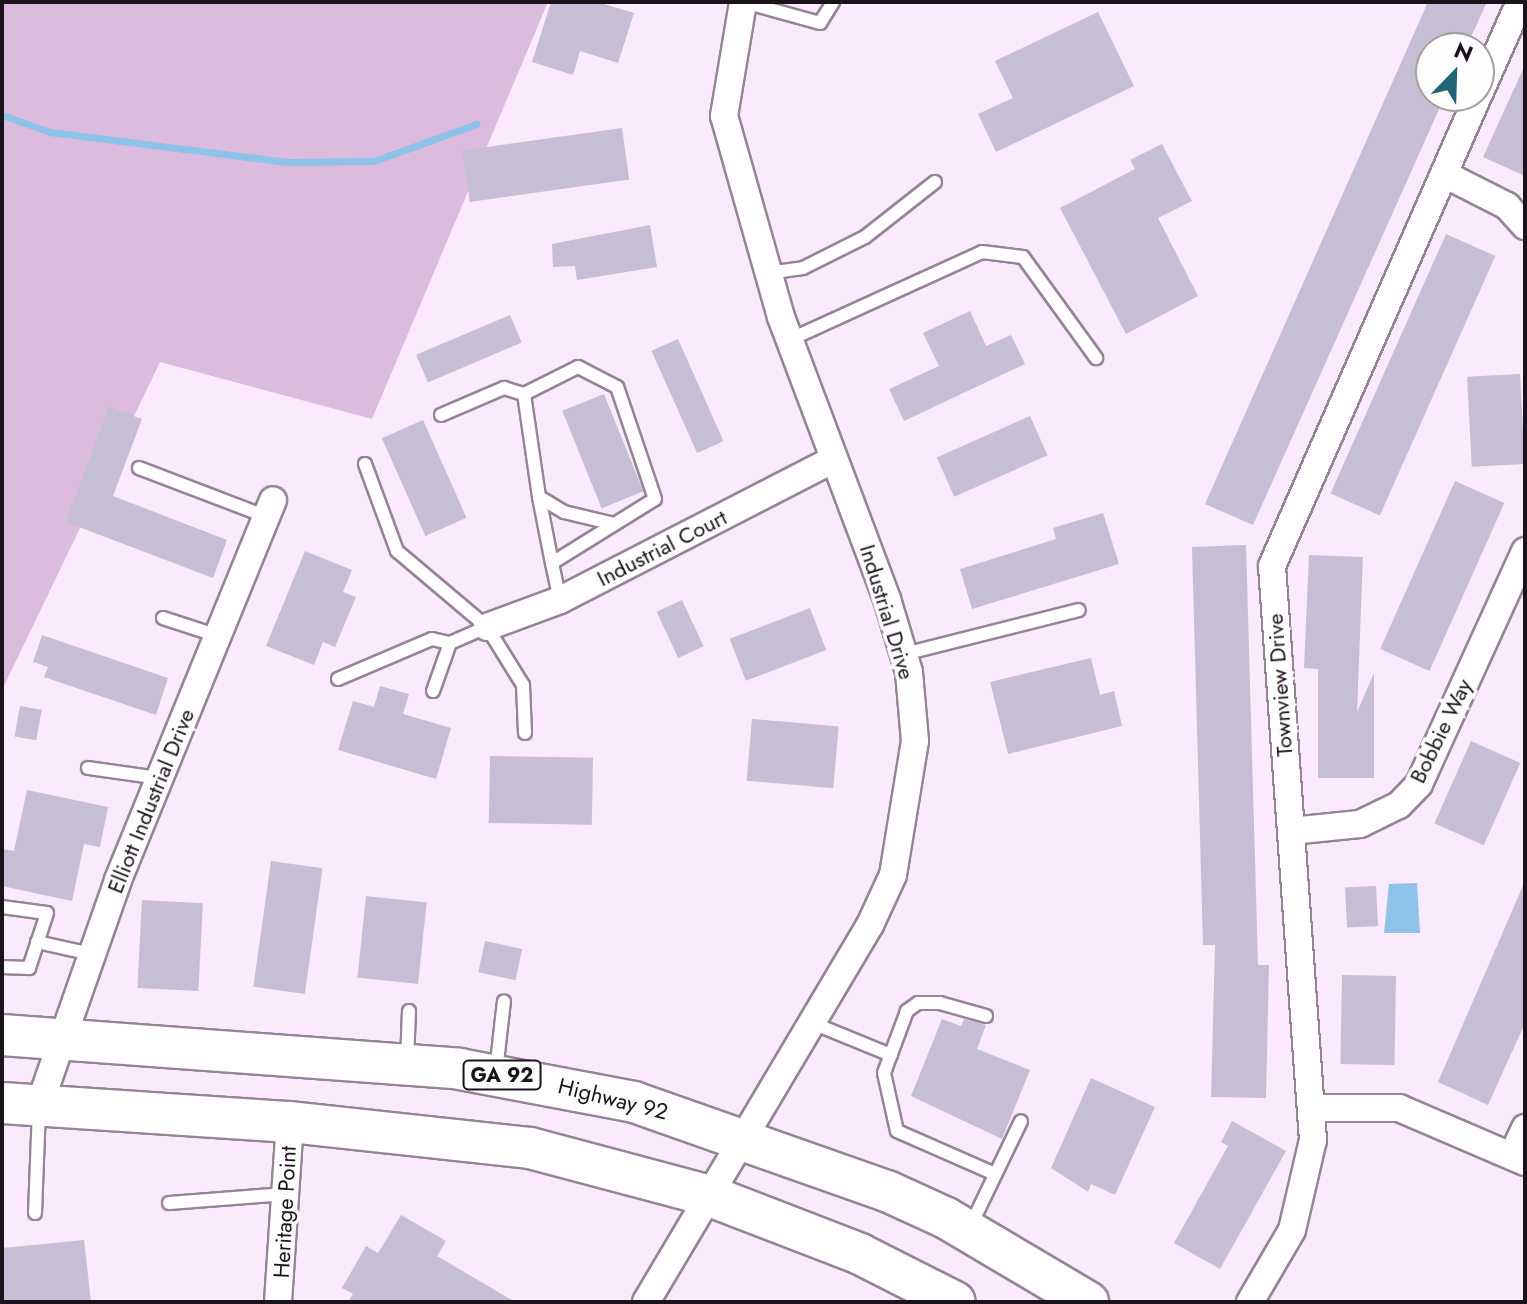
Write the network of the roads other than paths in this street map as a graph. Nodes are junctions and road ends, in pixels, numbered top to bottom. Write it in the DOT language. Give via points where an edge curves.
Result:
graph roads {
  1 [pos="744,2"];
  2 [pos="833,2"];
  3 [pos="778,6"];
  4 [pos="1520,14"];
  5 [pos="1495,63"];
  6 [pos="1471,112"];
  7 [pos="1444,174"];
  8 [pos="935,182"];
  9 [pos="1525,226"];
  10 [pos="768,273"];
  11 [pos="789,340"];
  12 [pos="1096,358"];
  13 [pos="524,394"];
  14 [pos="441,415"];
  15 [pos="834,459"];
  16 [pos="365,464"];
  17 [pos="139,468"];
  18 [pos="539,497"];
  19 [pos="270,509"];
  20 [pos="614,524"];
  21 [pos="1525,551"];
  22 [pos="552,563"];
  23 [pos="560,600"];
  24 [pos="1079,610"];
  25 [pos="163,618"];
  26 [pos="487,627"];
  27 [pos="218,636"];
  28 [pos="450,643"];
  29 [pos="904,654"];
  30 [pos="338,679"];
  31 [pos="433,691"];
  32 [pos="525,733"];
  33 [pos="88,768"];
  34 [pos="159,778"];
  35 [pos="1291,831"];
  36 [pos="2,907"];
  37 [pos="37,942"];
  38 [pos="91,954"];
  39 [pos="2,967"];
  40 [pos="504,1001"];
  41 [pos="409,1011"];
  42 [pos="986,1016"];
  43 [pos="815,1024"];
  44 [pos="2,1035"];
  45 [pos="61,1040"];
  46 [pos="891,1055"];
  47 [pos="406,1064"];
  48 [pos="496,1074"];
  49 [pos="21,1105"];
  50 [pos="1311,1108"];
  51 [pos="1021,1121"];
  52 [pos="290,1122"];
  53 [pos="1525,1128"];
  54 [pos="745,1136"];
  55 [pos="1519,1159"];
  56 [pos="995,1174"];
  57 [pos="286,1194"];
  58 [pos="710,1196"];
  59 [pos="169,1203"];
  60 [pos="35,1213"];
  61 [pos="968,1231"];
  62 [pos="278,1302"];
  63 [pos="646,1302"];
  64 [pos="955,1302"];
  65 [pos="1088,1302"];
  66 [pos="1250,1302"];
  1 -- 3 [label="lane"];
  1 -- 10 [label="street, Industrial Drive" via="724,116"];
  2 -- 3 [label="lane" via="820,23"];
  4 -- 5 [label="street, Townview Drive"];
  6 -- 7 [label="street, Townview Drive"];
  7 -- 9 [label="street" via="1507,206"];
  7 -- 35 [label="street, Townview Drive" via="1272,566"];
  8 -- 10 [label="lane" via="865,237 803,268"];
  10 -- 11 [label="street, Industrial Drive"];
  11 -- 12 [label="lane" via="982,252 1023,257"];
  11 -- 15 [label="street, Industrial Drive"];
  13 -- 14 [label="lane" via="504,388"];
  13 -- 18 [label="lane"];
  13 -- 20 [label="lane" via="578,367 617,387 655,499"];
  15 -- 23 [label="street, Industrial Court"];
  15 -- 29 [label="street, Industrial Drive"];
  16 -- 26 [label="lane" via="397,551"];
  17 -- 19 [label="lane"];
  18 -- 20 [label="lane" via="564,512"];
  18 -- 22 [label="lane"];
  19 -- 27 [label="street, Elliott Industrial Drive"];
  20 -- 22 [label="lane"];
  21 -- 35 [label="street, Bobbie Way" via="1419,784 1399,805 1360,824"];
  22 -- 23 [label="lane"];
  23 -- 26 [label="street, Industrial Court"];
  24 -- 29 [label="lane"];
  25 -- 27 [label="lane"];
  26 -- 28 [label="lane"];
  26 -- 32 [label="lane" via="523,685"];
  27 -- 34 [label="street, Elliott Industrial Drive"];
  28 -- 30 [label="lane" via="432,639"];
  28 -- 31 [label="lane"];
  29 -- 43 [label="street, Industrial Drive" via="915,741 893,875"];
  33 -- 34 [label="lane"];
  34 -- 38 [label="street, Elliott Industrial Drive"];
  35 -- 50 [label="street, Townview Drive"];
  36 -- 37 [label="lane" via="47,913"];
  37 -- 38 [label="lane"];
  37 -- 39 [label="lane" via="29,968"];
  38 -- 45 [label="street, Elliott Industrial Drive"];
  40 -- 48 [label="lane"];
  41 -- 47 [label="lane"];
  42 -- 46 [label="lane" via="918,1003 907,1011"];
  43 -- 46 [label="lane"];
  43 -- 54 [label="street, Industrial Drive"];
  44 -- 45 [label="main road, Highway 92 / GA 92"];
  45 -- 47 [label="main road, Highway 92 / GA 92"];
  45 -- 49 [label="street, Elliott Industrial Drive"];
  46 -- 56 [label="lane" via="884,1073 888,1114 897,1131"];
  47 -- 48 [label="main road, Highway 92 / GA 92"];
  48 -- 54 [label="main road, Highway 92 / GA 92" via="634,1102"];
  49 -- 52 [label="main road"];
  49 -- 60 [label="lane"];
  50 -- 55 [label="street" via="1399,1108"];
  50 -- 66 [label="street, Townview Drive" via="1307,1189 1292,1230"];
  51 -- 56 [label="lane"];
  52 -- 57 [label="street, Heritage Point"];
  52 -- 58 [label="main road" via="530,1148"];
  53 -- 55 [label="street"];
  54 -- 58 [label="street, Industrial Drive"];
  54 -- 61 [label="main road, Highway 92 / GA 92" via="887,1191"];
  56 -- 61 [label="lane"];
  57 -- 59 [label="lane"];
  57 -- 62 [label="street, Heritage Point"];
  58 -- 63 [label="street, Industrial Drive"];
  58 -- 64 [label="main road" via="860,1254"];
  61 -- 65 [label="main road, Highway 92 / GA 92"];
}
